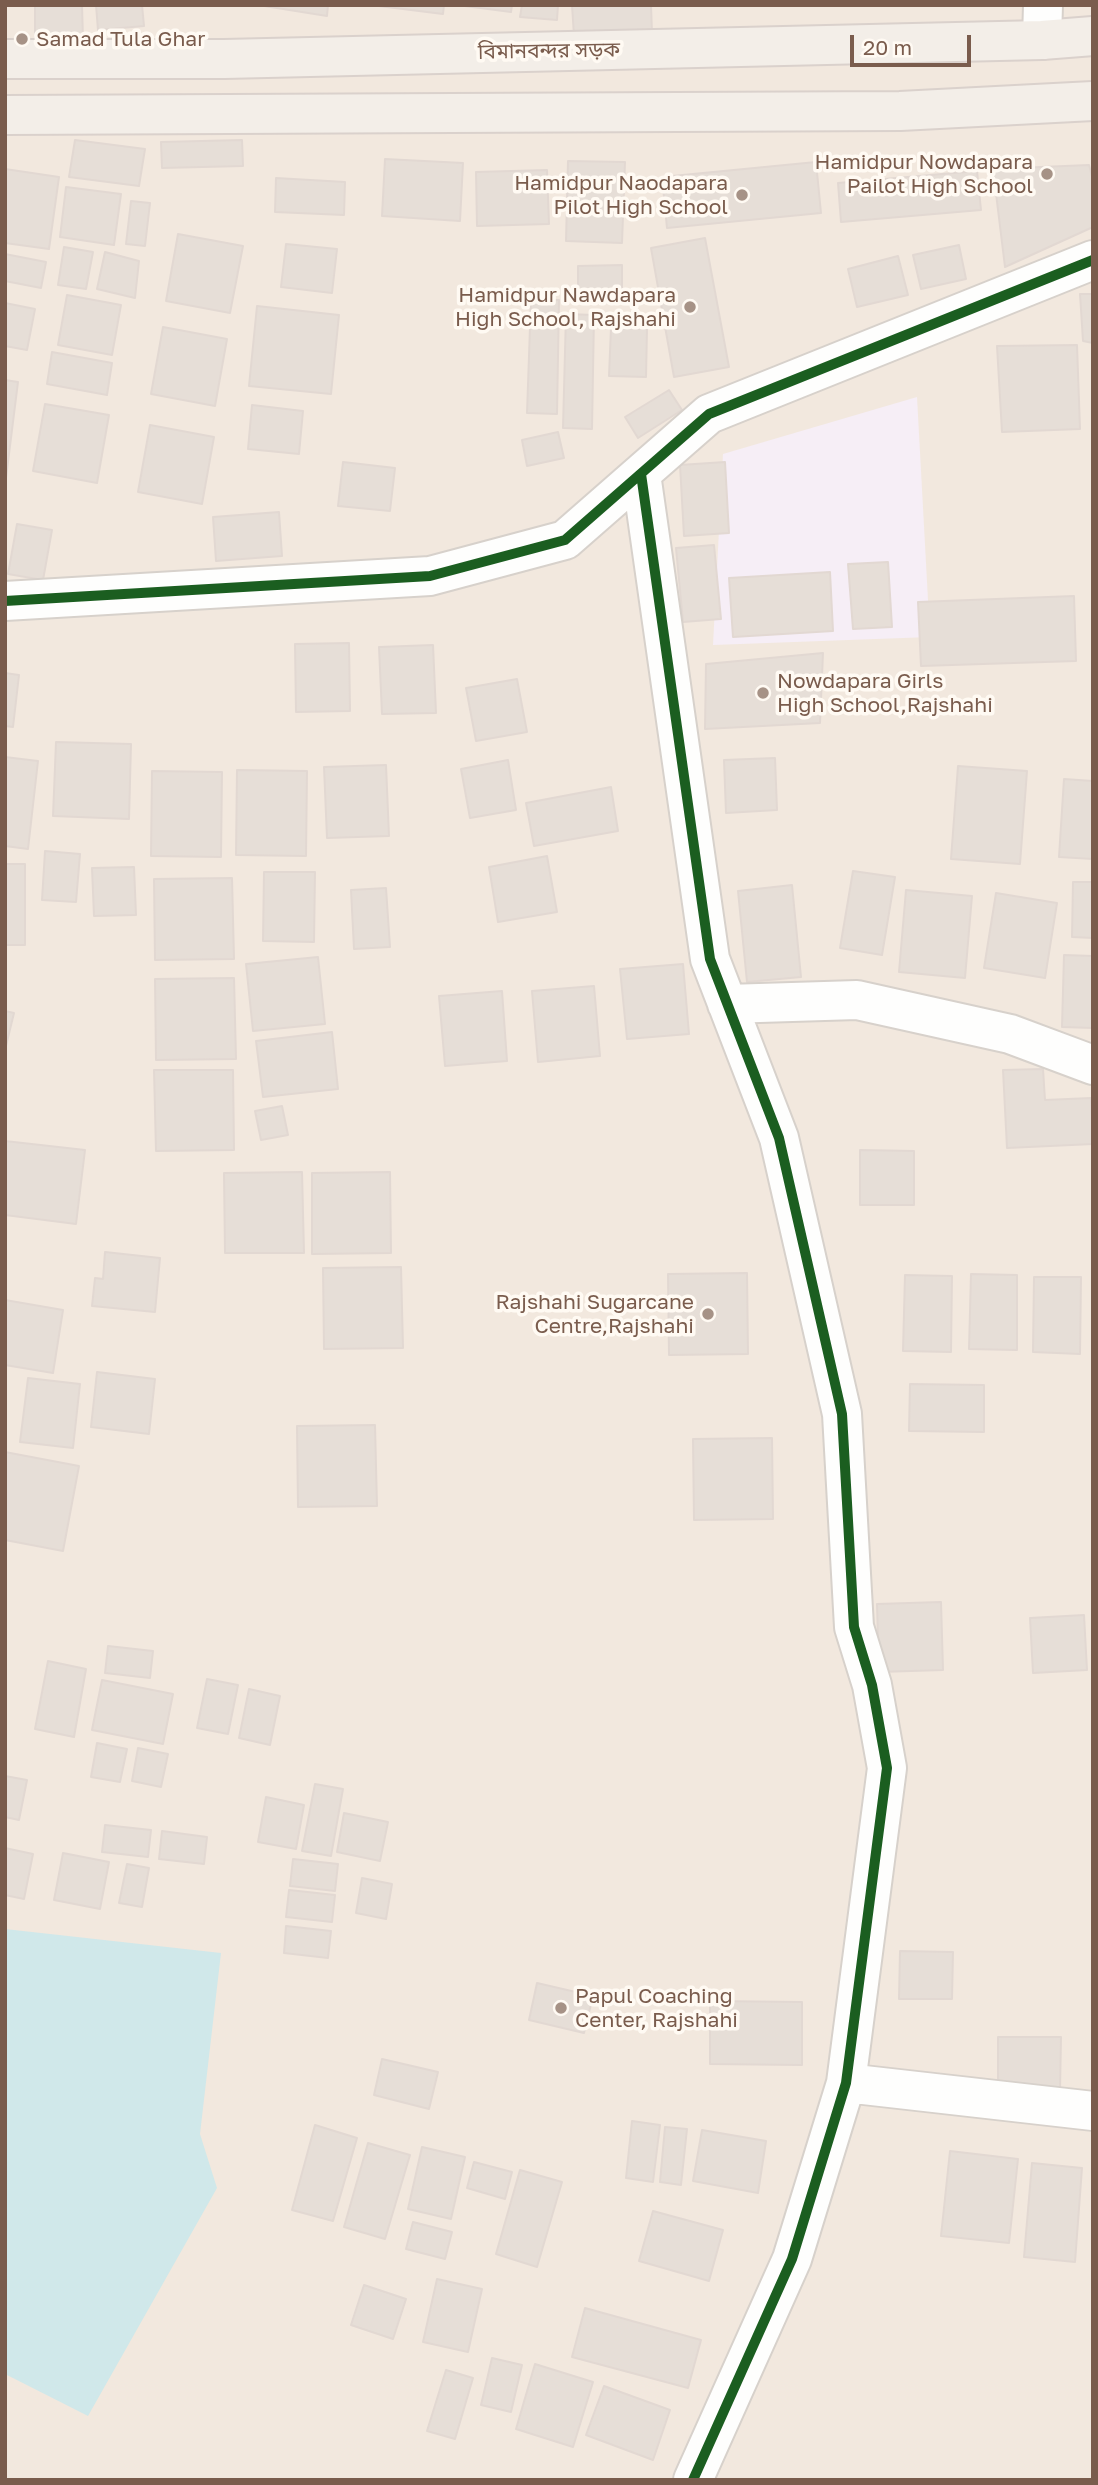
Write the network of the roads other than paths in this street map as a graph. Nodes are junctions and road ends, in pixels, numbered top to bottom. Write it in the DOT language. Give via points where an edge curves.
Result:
graph roads {
  1 [pos="1042,23"];
  2 [pos="1093,36"];
  3 [pos="5,59"];
  4 [pos="1093,101"];
  5 [pos="5,115"];
  6 [pos="1093,260"];
  7 [pos="641,474"];
  8 [pos="5,600"];
  9 [pos="727,1004"];
  10 [pos="1093,1065"];
  11 [pos="846,2083"];
  12 [pos="1093,2110"];
  13 [pos="693,2480"];
  1 -- 2 [label="main road, বিমানবন্দর সড়ক"];
  1 -- 3 [label="main road, বিমানবন্দর সড়ক" via="224,59"];
  4 -- 5 [label="main road" via="900,111"];
  6 -- 7 [label="street" via="709,415"];
  7 -- 8 [label="street" via="565,540 430,576"];
  7 -- 9 [label="street" via="710,959"];
  9 -- 10 [label="street" via="857,1000 1010,1034"];
  9 -- 11 [label="street" via="779,1138 842,1414 853,1627 872,1685 887,1768"];
  11 -- 12 [label="street"];
  11 -- 13 [label="street" via="792,2259"];
}
